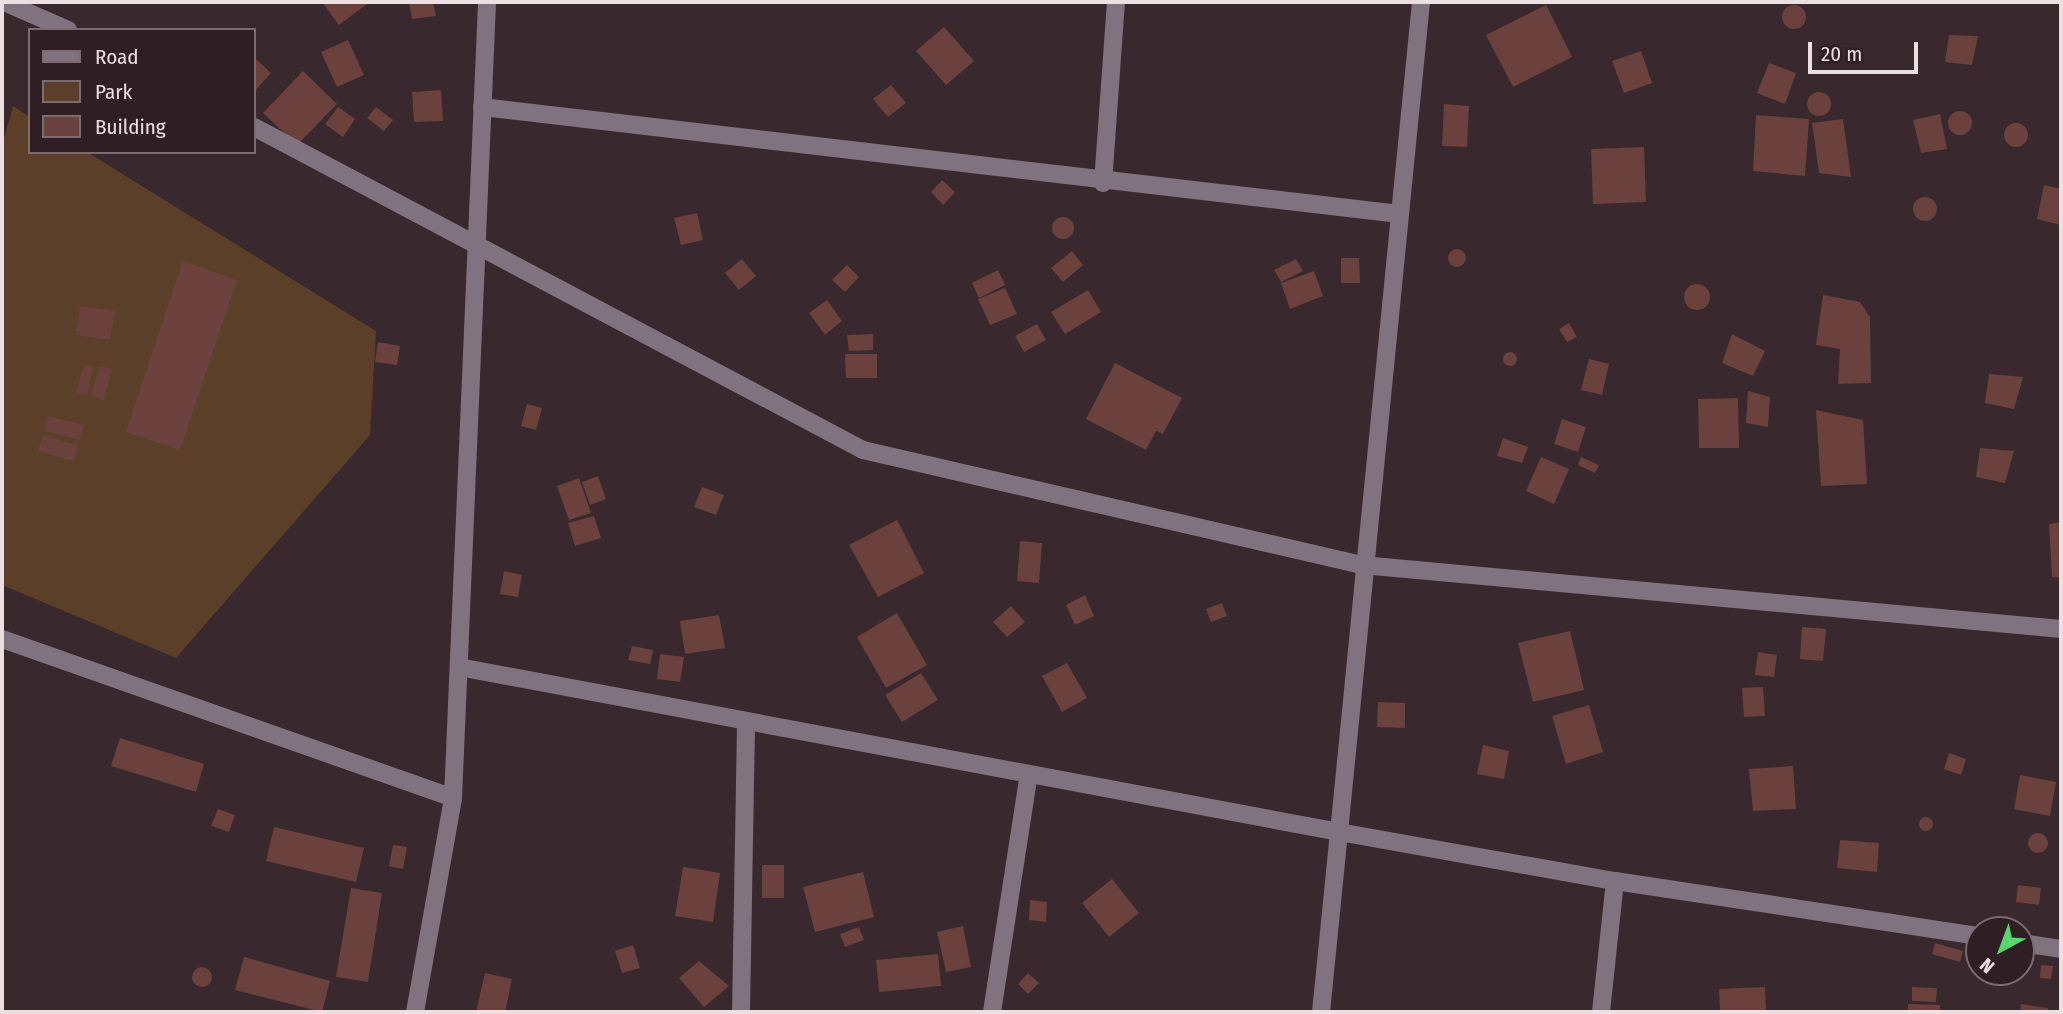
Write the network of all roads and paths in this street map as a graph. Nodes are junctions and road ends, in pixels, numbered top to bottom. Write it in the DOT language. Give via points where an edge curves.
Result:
graph roads {
  1 [pos="4,2"];
  2 [pos="487,2"];
  3 [pos="1116,2"];
  4 [pos="1420,2"];
  5 [pos="63,28"];
  6 [pos="482,107"];
  7 [pos="256,128"];
  8 [pos="1103,183"];
  9 [pos="1400,214"];
  10 [pos="475,246"];
  11 [pos="1362,565"];
  12 [pos="2061,629"];
  13 [pos="2,639"];
  14 [pos="459,667"];
  15 [pos="746,721"];
  16 [pos="1029,774"];
  17 [pos="453,798"];
  18 [pos="1339,832"];
  19 [pos="1615,881"];
  20 [pos="1965,934"];
  21 [pos="2035,945"];
  22 [pos="2061,949"];
  23 [pos="415,1012"];
  24 [pos="741,1012"];
  25 [pos="992,1012"];
  26 [pos="1321,1012"];
  27 [pos="1601,1012"];
  1 -- 5 [label="street"];
  2 -- 6 [label="street"];
  3 -- 8 [label="street"];
  4 -- 9 [label="street"];
  6 -- 8 [label="street"];
  6 -- 10 [label="street"];
  7 -- 10 [label="street"];
  8 -- 9 [label="street"];
  9 -- 11 [label="street"];
  10 -- 11 [label="street" via="863,450"];
  10 -- 14 [label="street"];
  11 -- 12 [label="street"];
  11 -- 18 [label="street"];
  13 -- 17 [label="street"];
  14 -- 15 [label="street"];
  14 -- 17 [label="street"];
  15 -- 16 [label="street"];
  15 -- 24 [label="street"];
  16 -- 18 [label="street"];
  16 -- 25 [label="street"];
  17 -- 23 [label="street"];
  18 -- 19 [label="street"];
  18 -- 26 [label="street"];
  19 -- 20 [label="street"];
  19 -- 27 [label="street"];
  21 -- 22 [label="street"];
}
